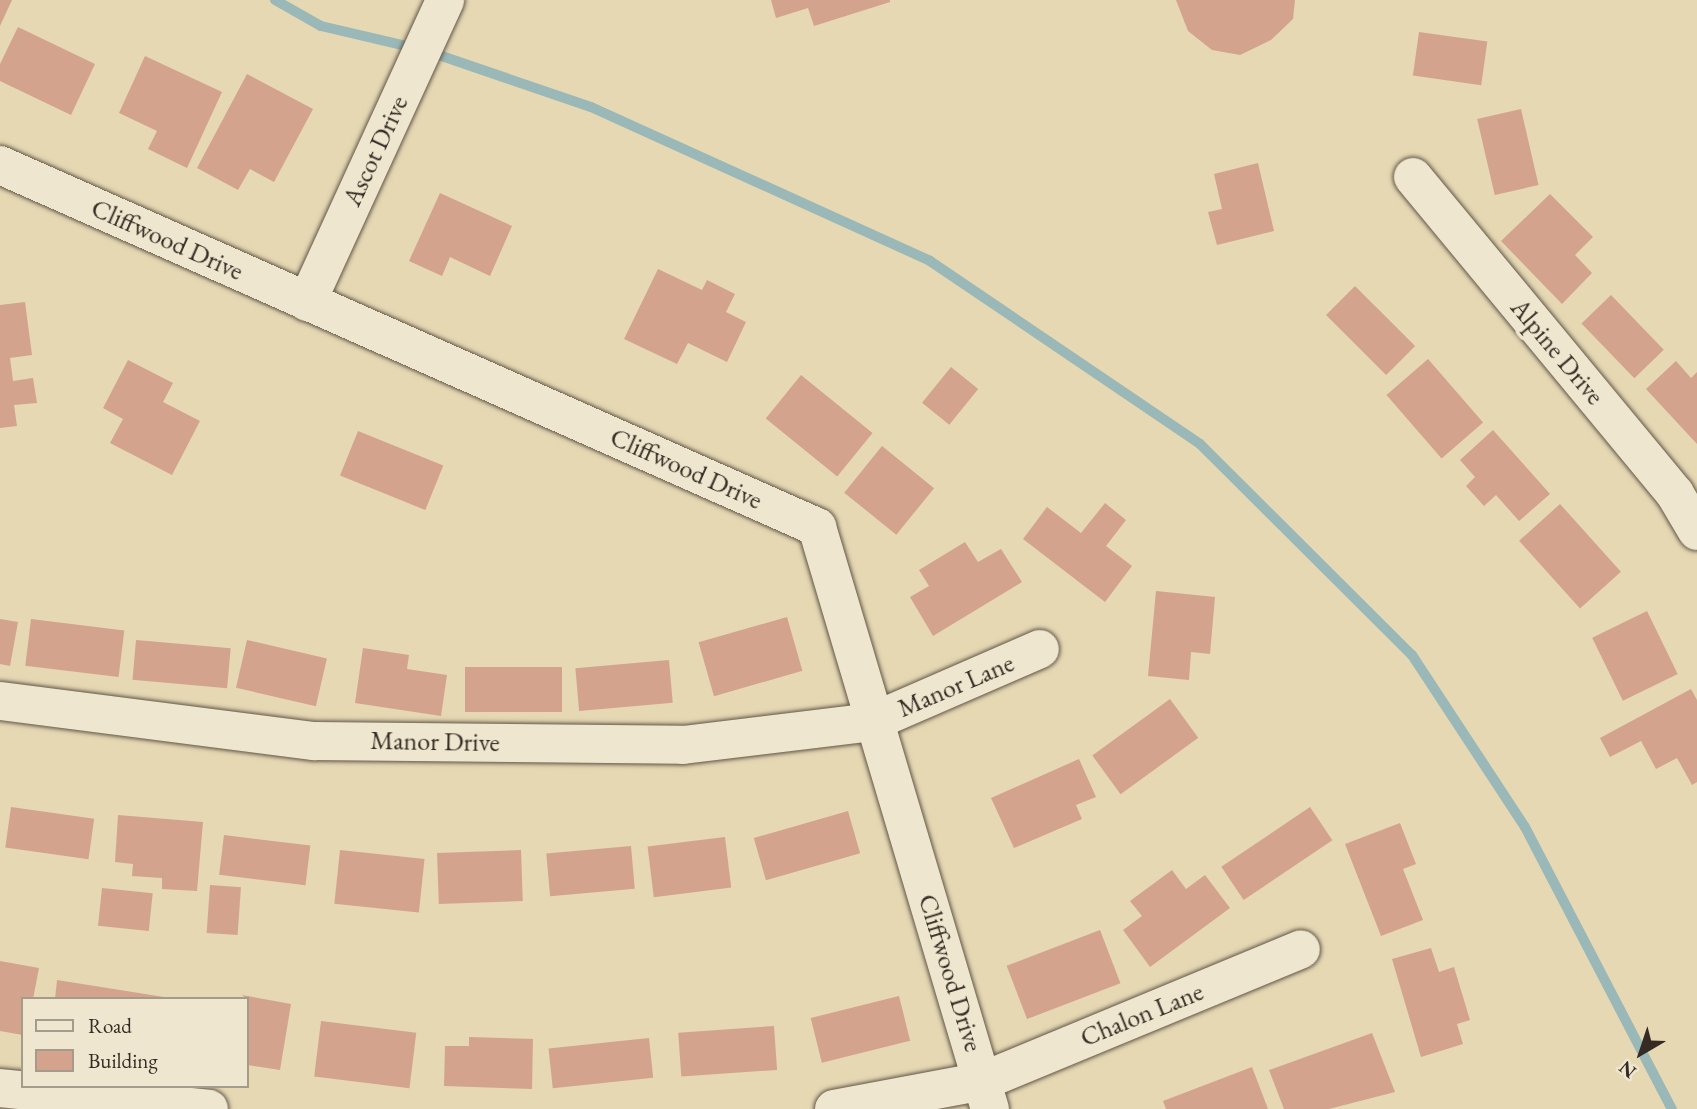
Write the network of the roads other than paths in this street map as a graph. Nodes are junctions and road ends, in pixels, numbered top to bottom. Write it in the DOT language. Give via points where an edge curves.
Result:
graph roads {
  1 [pos="445,0"];
  2 [pos="0,165"];
  3 [pos="1412,177"];
  4 [pos="307,302"];
  5 [pos="1697,531"];
  6 [pos="1040,649"];
  7 [pos="0,701"];
  8 [pos="872,722"];
  9 [pos="1301,949"];
  10 [pos="0,1088"];
  11 [pos="986,1095"];
  12 [pos="209,1109"];
  13 [pos="834,1109"];
  1 -- 4 [label="street, Ascot Drive"];
  2 -- 4 [label="street, Cliffwood Drive"];
  3 -- 5 [label="street, Alpine Drive" via="1675,494"];
  4 -- 8 [label="street, Cliffwood Drive" via="817,527"];
  6 -- 8 [label="street, Manor Lane"];
  7 -- 8 [label="street, Manor Drive" via="314,741 683,745"];
  8 -- 11 [label="street, Cliffwood Drive"];
  9 -- 11 [label="street, Chalon Lane"];
  10 -- 12 [label="street"];
  11 -- 13 [label="street, Chalon Lane"];
}
